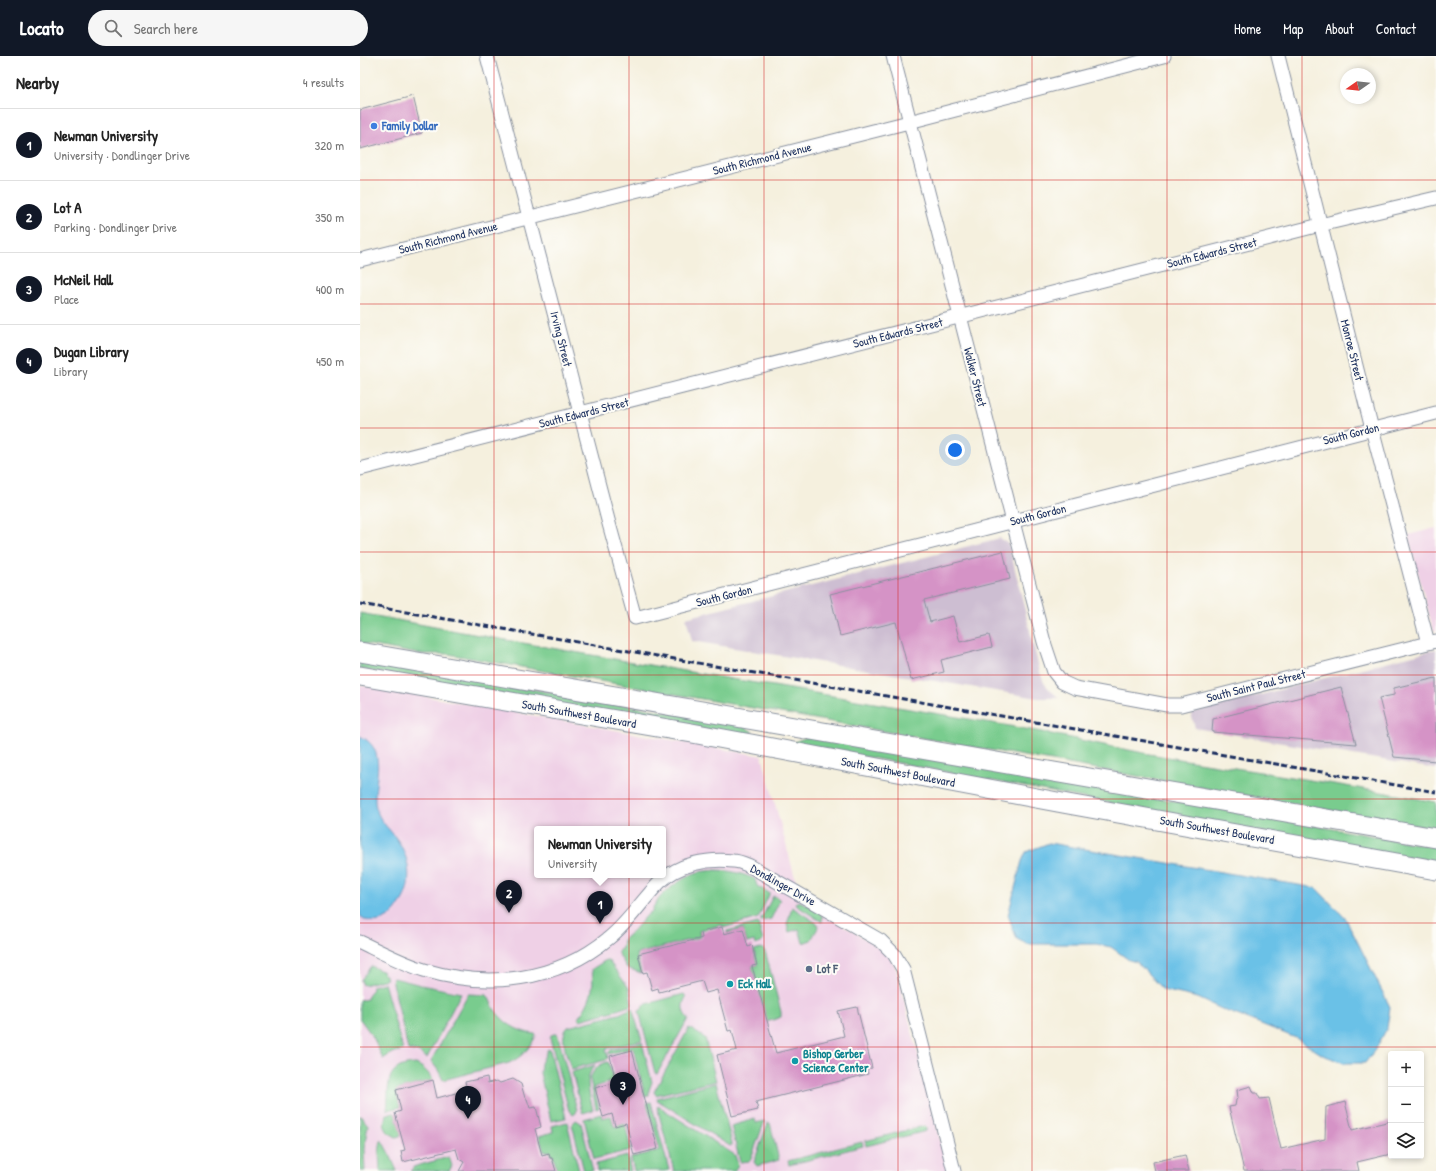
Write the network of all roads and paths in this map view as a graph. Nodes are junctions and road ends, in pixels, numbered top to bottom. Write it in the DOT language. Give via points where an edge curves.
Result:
graph roads {
  1 [pos="487,56"];
  2 [pos="893,56"];
  3 [pos="1164,56"];
  4 [pos="1278,56"];
  5 [pos="909,122"];
  6 [pos="1436,198"];
  7 [pos="529,218"];
  8 [pos="1320,225"];
  9 [pos="360,260"];
  10 [pos="960,318"];
  11 [pos="1436,413"];
  12 [pos="580,414"];
  13 [pos="1372,429"];
  14 [pos="360,469"];
  15 [pos="1012,521"];
  16 [pos="639,617"];
  17 [pos="1432,642"];
  18 [pos="360,652"];
  19 [pos="360,676"];
  20 [pos="1075,688"];
  21 [pos="1436,838"];
  22 [pos="1436,870"];
  23 [pos="665,878"];
  24 [pos="666,878"];
  25 [pos="360,942"];
  26 [pos="954,1171"];
  1 -- 7 [label="street, Irving Street"];
  2 -- 5 [label="street, Walker Street"];
  3 -- 5 [label="street, South Richmond Avenue"];
  4 -- 8 [label="street, Monroe Street"];
  5 -- 7 [label="street, South Richmond Avenue"];
  5 -- 10 [label="street, Walker Street"];
  6 -- 8 [label="street, South Edwards Street"];
  7 -- 9 [label="street, South Richmond Avenue"];
  7 -- 12 [label="street, Irving Street"];
  8 -- 10 [label="street, South Edwards Street"];
  8 -- 13 [label="street, Monroe Street"];
  10 -- 12 [label="street, South Edwards Street"];
  10 -- 15 [label="street, Walker Street"];
  11 -- 13 [label="street, South Gordon"];
  12 -- 14 [label="street, South Edwards Street"];
  12 -- 16 [label="street, Irving Street" via="635,618"];
  13 -- 15 [label="street, South Gordon"];
  13 -- 17 [label="street, Monroe Street"];
  15 -- 16 [label="street, South Gordon"];
  15 -- 20 [label="street, Walker Street" via="1054,672 1062,682"];
  17 -- 20 [label="street, South Saint Paul Street" via="1181,705"];
  18 -- 21 [label="main road, South Southwest Boulevard"];
  19 -- 22 [label="main road, South Southwest Boulevard" via="684,732"];
  23 -- 25 [label="street, Dondlinger Drive" via="624,925 591,952 549,972 528,977 506,980 474,979 424,970"];
  24 -- 26 [label="street, Dondlinger Drive" via="675,871 694,864 714,860 734,861 750,866 881,941 894,954 903,969"];
}
